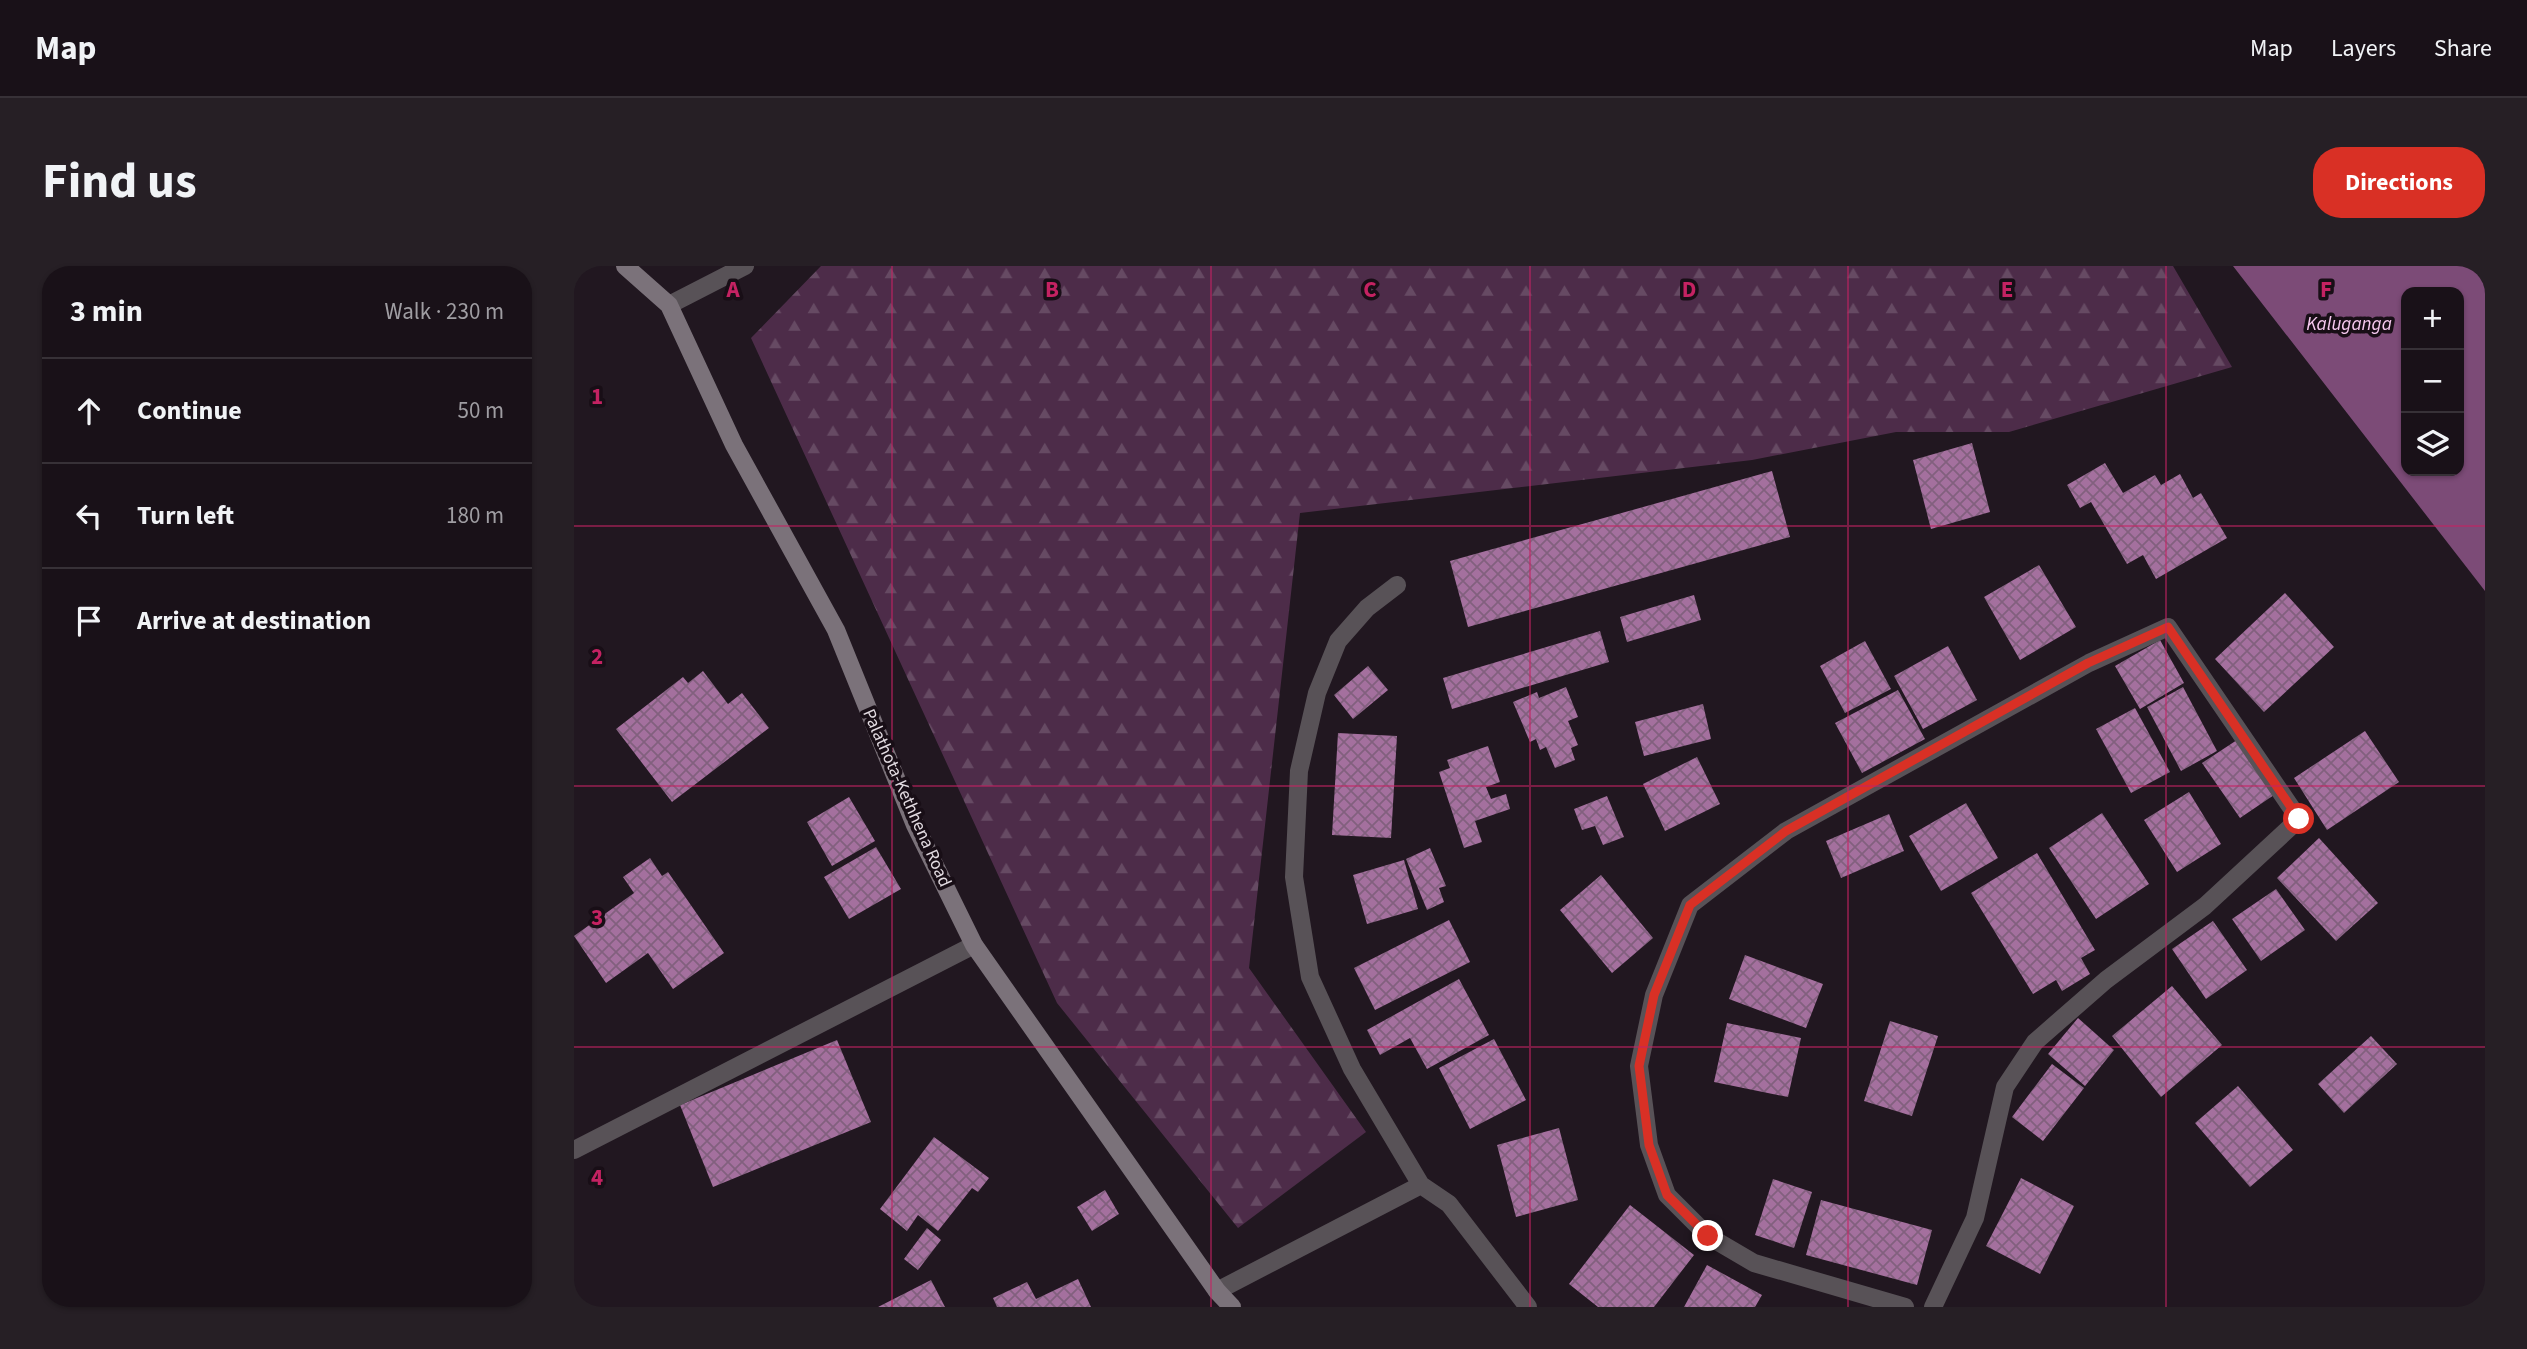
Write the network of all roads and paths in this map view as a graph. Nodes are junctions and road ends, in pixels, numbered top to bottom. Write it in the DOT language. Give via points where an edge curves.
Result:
graph roads {
  1 [pos="625,266"];
  2 [pos="745,266"];
  3 [pos="669,306"];
  4 [pos="1397,585"];
  5 [pos="974,945"];
  6 [pos="574,1150"];
  7 [pos="1421,1185"];
  8 [pos="1217,1291"];
  9 [pos="1232,1307"];
  10 [pos="1528,1307"];
  11 [pos="1905,1307"];
  12 [pos="1933,1307"];
  1 -- 3 [label="street, Palathota-Kethhena Road"];
  2 -- 3 [label="street"];
  3 -- 5 [label="street, Palathota-Kethhena Road" via="734,445 836,630 915,825"];
  4 -- 7 [label="street" via="1367,608 1338,641 1317,694 1299,771 1294,877 1310,977 1352,1069"];
  5 -- 6 [label="street"];
  5 -- 8 [label="street, Palathota-Kethhena Road"];
  7 -- 8 [label="street"];
  7 -- 10 [label="street" via="1449,1204"];
  8 -- 9 [label="street, Palathota-Kethhena Road"];
  11 -- 12 [label="street" via="1754,1263 1708,1236 1667,1195 1649,1145 1639,1066 1654,995 1690,905 1786,831 2088,663 2168,627 2299,819 2205,906 2035,1042 2005,1087 1975,1218"];
}
